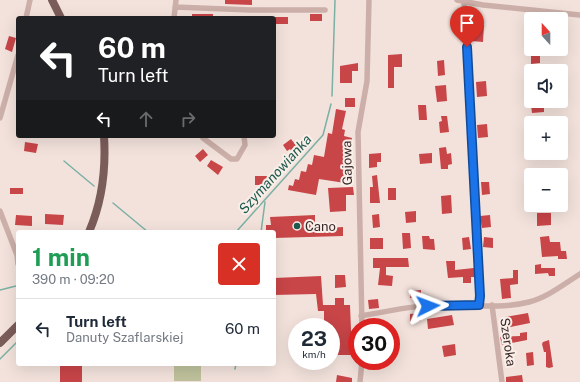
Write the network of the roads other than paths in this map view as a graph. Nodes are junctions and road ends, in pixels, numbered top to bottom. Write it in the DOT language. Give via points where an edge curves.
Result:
graph roads {
  1 [pos="30,0"];
  2 [pos="52,0"];
  3 [pos="176,0"];
  4 [pos="369,0"];
  5 [pos="457,0"];
  6 [pos="464,2"];
  7 [pos="175,7"];
  8 [pos="325,10"];
  9 [pos="580,15"];
  10 [pos="26,16"];
  11 [pos="60,16"];
  12 [pos="174,16"];
  13 [pos="16,61"];
  14 [pos="0,118"];
  15 [pos="104,138"];
  16 [pos="203,138"];
  17 [pos="244,138"];
  18 [pos="0,211"];
  19 [pos="90,230"];
  20 [pos="16,250"];
  21 [pos="580,274"];
  22 [pos="479,305"];
  23 [pos="492,305"];
  24 [pos="361,316"];
  25 [pos="16,327"];
  26 [pos="0,343"];
  27 [pos="361,370"];
  28 [pos="360,382"];
  29 [pos="502,382"];
  1 -- 10 [label="street"];
  2 -- 11 [label="main road"];
  3 -- 7 [label="street"];
  4 -- 24 [label="street, Gajowa" via="367,81 358,132"];
  5 -- 6 [label="street"];
  6 -- 9 [label="street"];
  6 -- 22 [label="street"];
  7 -- 8 [label="street"];
  7 -- 12 [label="street"];
  13 -- 14 [label="street"];
  15 -- 19 [label="main road" via="102,184"];
  16 -- 17 [label="street" via="231,159 237,159 245,145"];
  18 -- 20 [label="street"];
  21 -- 23 [label="street, Szeroka" via="535,300 513,305"];
  22 -- 23 [label="street, Szeroka"];
  22 -- 24 [label="street, Szeroka" via="400,308"];
  23 -- 29 [label="street, Szeroka"];
  25 -- 26 [label="main road"];
  27 -- 28 [label="street"];
}
